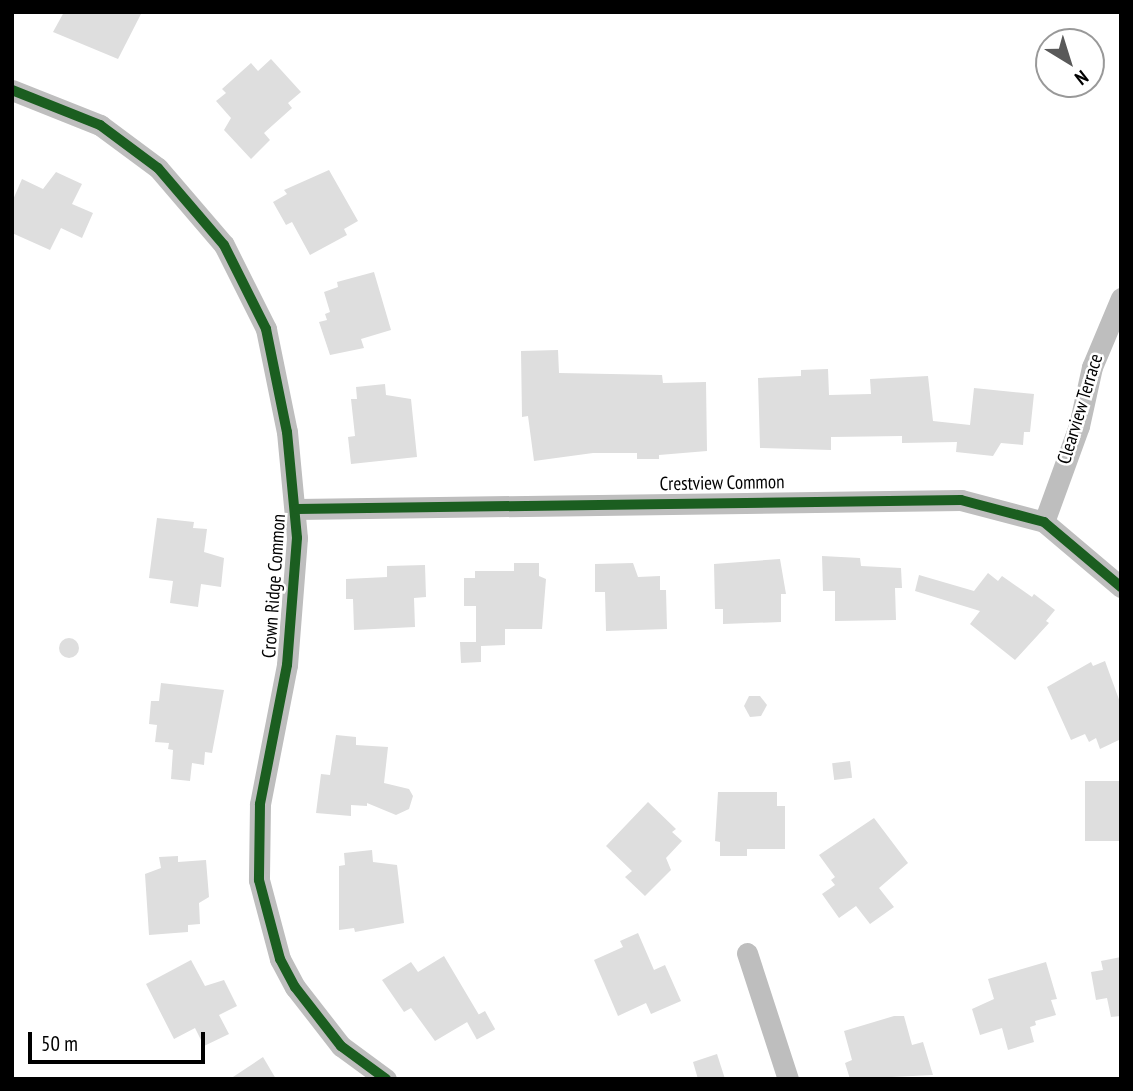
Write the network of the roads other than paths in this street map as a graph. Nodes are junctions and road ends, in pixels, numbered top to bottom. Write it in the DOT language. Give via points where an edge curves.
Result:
graph roads {
  1 [pos="12,90"];
  2 [pos="1121,298"];
  3 [pos="297,509"];
  4 [pos="1044,522"];
  5 [pos="1121,587"];
  6 [pos="747,953"];
  7 [pos="386,1079"];
  8 [pos="788,1079"];
  1 -- 3 [label="street, Crown Ridge Common" via="74,112 133,148 189,199 224,245 266,330"];
  2 -- 4 [label="street, Clearview Terrace" via="1091,367 1079,426"];
  3 -- 4 [label="street, Crestview Common" via="908,497 961,500"];
  3 -- 7 [label="street, Crown Ridge Common" via="292,622 281,708 260,804 259,880 280,959 295,987 341,1046"];
  4 -- 5 [label="street, Crestview Common"];
  6 -- 8 [label="street"];
}
